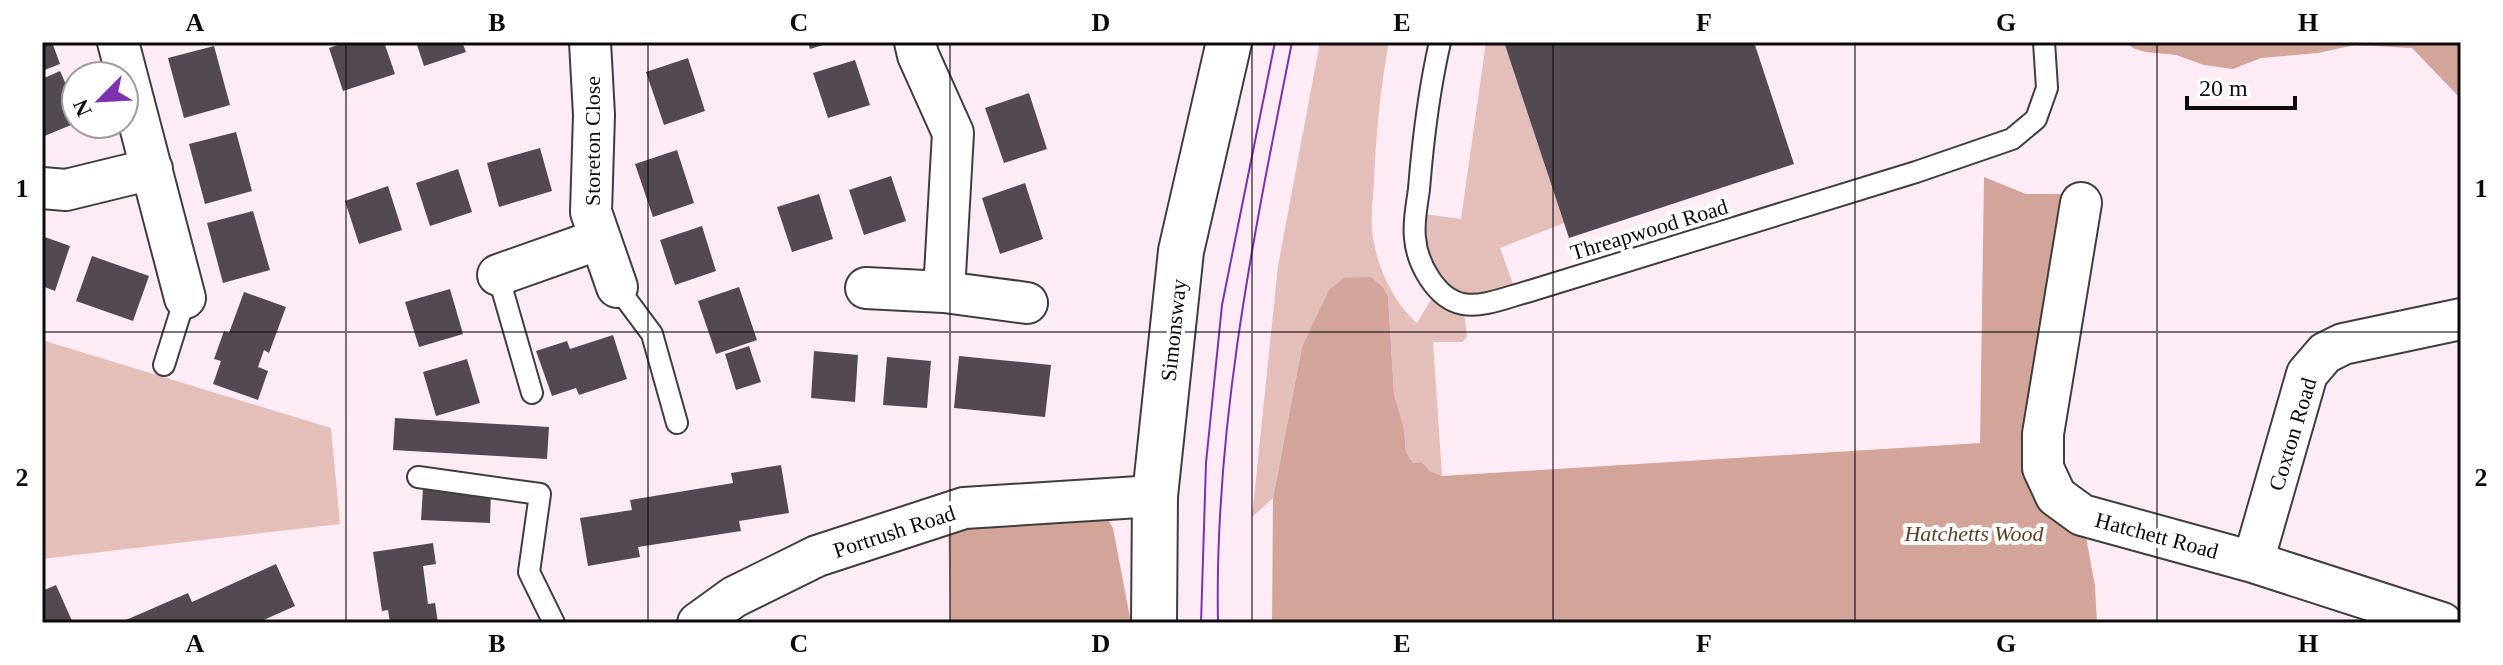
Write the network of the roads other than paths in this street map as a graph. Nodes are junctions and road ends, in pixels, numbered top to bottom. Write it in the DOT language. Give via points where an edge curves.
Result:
graph roads {
  1 [pos="590,42"];
  2 [pos="915,42"];
  3 [pos="1229,42"];
  4 [pos="1440,42"];
  5 [pos="2044,42"];
  6 [pos="125,44"];
  7 [pos="152,169"];
  8 [pos="42,188"];
  9 [pos="2081,203"];
  10 [pos="600,239"];
  11 [pos="498,275"];
  12 [pos="617,287"];
  13 [pos="866,288"];
  14 [pos="944,292"];
  15 [pos="185,298"];
  16 [pos="1027,303"];
  17 [pos="2461,319"];
  18 [pos="164,365"];
  19 [pos="532,393"];
  20 [pos="677,423"];
  21 [pos="418,477"];
  22 [pos="1155,496"];
  23 [pos="2253,562"];
  24 [pos="2361,611"];
  25 [pos="554,623"];
  26 [pos="698,623"];
  27 [pos="1154,623"];
  28 [pos="2442,623"];
  1 -- 10 [label="street, Storeton Close" via="591,212"];
  2 -- 14 [label="street" via="953,133"];
  3 -- 22 [label="street, Simonsway" via="1181,251"];
  4 -- 5 [label="lane, Threapwood Road" via="1430,86 1414,234 1421,264 1450,299 1479,304 2012,139 2036,119 2047,88"];
  6 -- 7 [label="street"];
  7 -- 8 [label="street" via="66,190"];
  7 -- 15 [label="street"];
  9 -- 23 [label="street, Hatchett Road" via="2043,434 2043,468 2056,496 2082,515"];
  10 -- 11 [label="street"];
  10 -- 12 [label="street, Storeton Close"];
  11 -- 19 [label="lane"];
  12 -- 20 [label="lane" via="652,334"];
  13 -- 14 [label="street"];
  14 -- 16 [label="street"];
  15 -- 18 [label="lane"];
  17 -- 23 [label="street, Coxton Road" via="2343,344 2325,353 2307,374"];
  21 -- 25 [label="lane" via="540,494 529,572"];
  22 -- 26 [label="street, Portrush Road" via="964,508 817,556 734,597"];
  22 -- 27 [label="street, Simonsway"];
  23 -- 24 [label="street, Hatchett Road"];
  24 -- 28 [label="street, Hatchett Road"];
}
